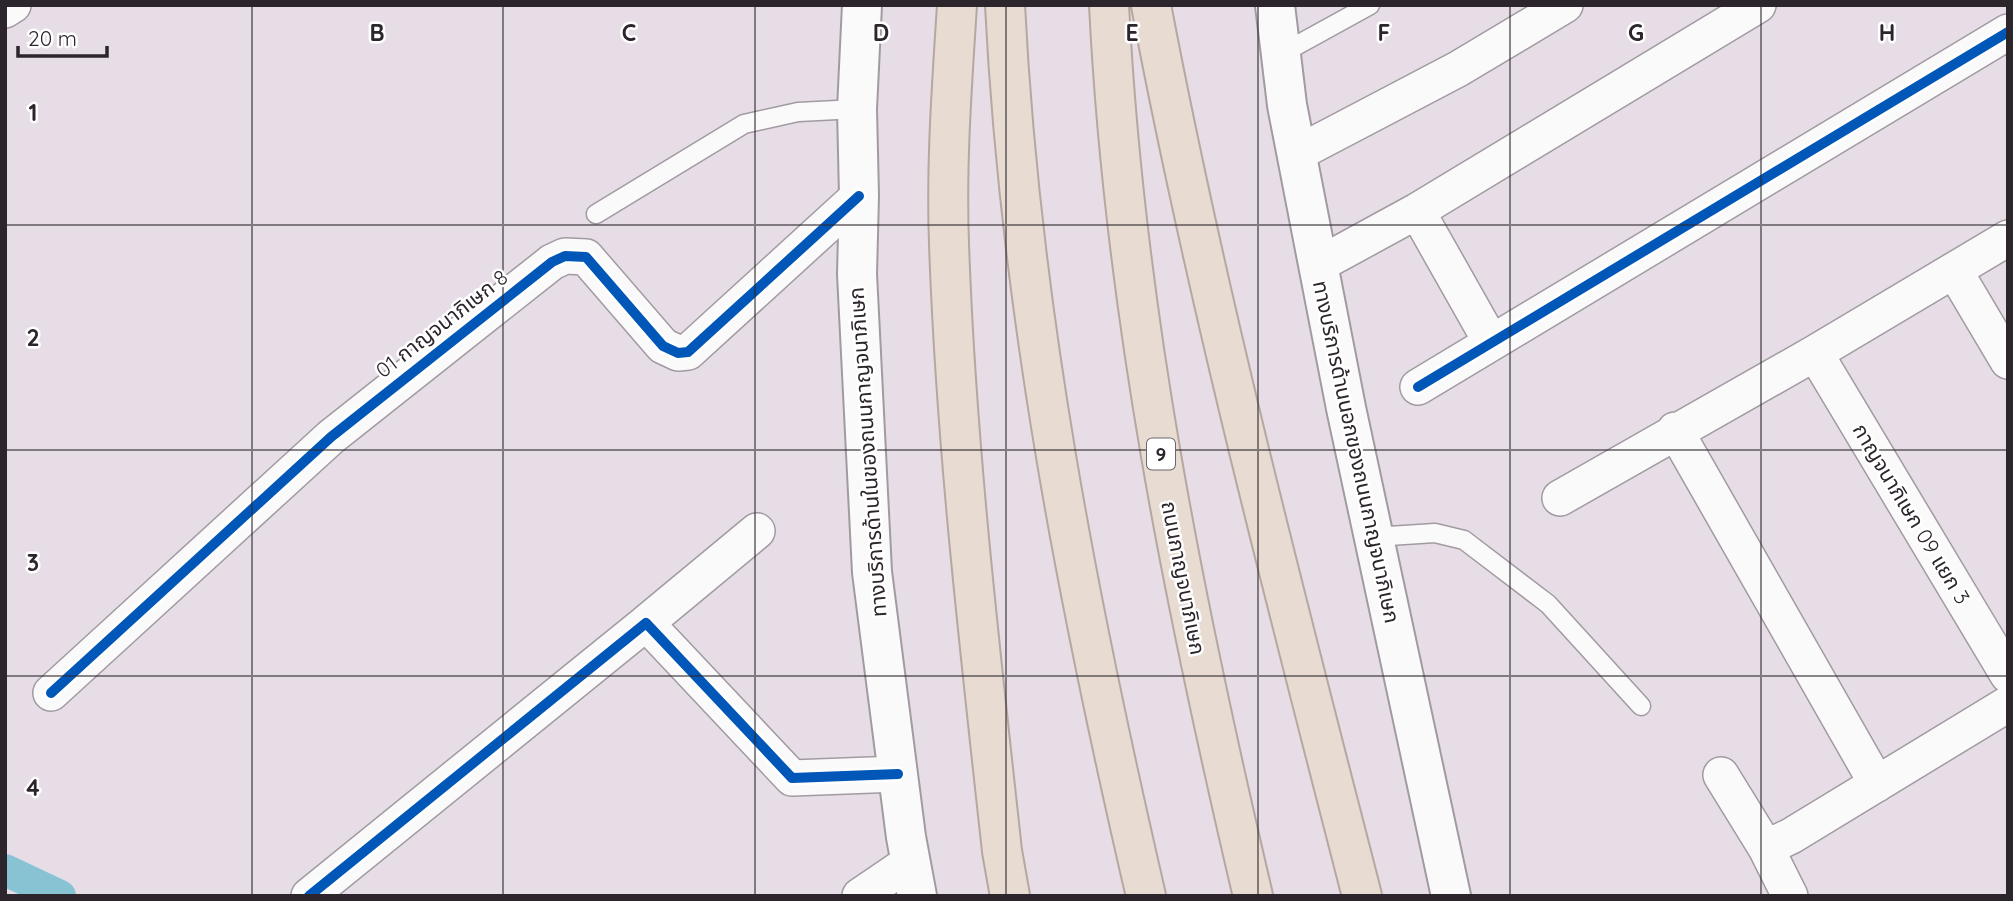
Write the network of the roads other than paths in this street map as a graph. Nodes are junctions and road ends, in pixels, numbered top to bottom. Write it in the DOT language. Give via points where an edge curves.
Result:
graph roads {
  1 [pos="13,5"];
  2 [pos="862,5"];
  3 [pos="957,5"];
  4 [pos="1005,5"];
  5 [pos="1110,5"];
  6 [pos="1151,5"];
  7 [pos="1275,5"];
  8 [pos="1370,5"];
  9 [pos="1565,5"];
  10 [pos="1758,5"];
  11 [pos="5,10"];
  12 [pos="2008,32"];
  13 [pos="1281,54"];
  14 [pos="856,109"];
  15 [pos="1296,154"];
  16 [pos="859,196"];
  17 [pos="1417,211"];
  18 [pos="596,214"];
  19 [pos="2008,238"];
  20 [pos="1318,265"];
  21 [pos="1954,270"];
  22 [pos="1490,342"];
  23 [pos="1815,353"];
  24 [pos="2008,361"];
  25 [pos="1418,387"];
  26 [pos="1675,430"];
  27 [pos="1560,498"];
  28 [pos="757,531"];
  29 [pos="1373,537"];
  30 [pos="646,622"];
  31 [pos="2008,675"];
  32 [pos="51,693"];
  33 [pos="2008,704"];
  34 [pos="1641,706"];
  35 [pos="898,774"];
  36 [pos="1721,775"];
  37 [pos="1877,784"];
  38 [pos="1766,848"];
  39 [pos="914,879"];
  40 [pos="309,896"];
  41 [pos="860,896"];
  42 [pos="1010,896"];
  43 [pos="1146,896"];
  44 [pos="1253,896"];
  45 [pos="1362,896"];
  46 [pos="1451,896"];
  47 [pos="1790,896"];
  1 -- 11 [label="street"];
  2 -- 14 [label="main road, ทางบริการด้านในของถนนกาญจนาภิเษก"];
  3 -- 42 [label="highway" via="948,242 967,535"];
  4 -- 43 [label="highway" via="1028,271 1063,509"];
  5 -- 44 [label="highway, ถนนกาญจนาภิเษก / 9" via="1132,263 1167,496 1204,686"];
  6 -- 45 [label="highway" via="1255,480"];
  7 -- 13 [label="main road, ทางบริการด้านนอกของถนนกาญจนาภิเษก"];
  8 -- 13 [label="lane"];
  9 -- 15 [label="street" via="1458,69"];
  10 -- 17 [label="street"];
  12 -- 22 [label="street"];
  13 -- 15 [label="main road, ทางบริการด้านนอกของถนนกาญจนาภิเษก"];
  14 -- 16 [label="main road, ทางบริการด้านในของถนนกาญจนาภิเษก"];
  14 -- 18 [label="lane" via="798,112 744,124"];
  15 -- 20 [label="main road, ทางบริการด้านนอกของถนนกาญจนาภิเษก"];
  16 -- 32 [label="street, 01 กาญจนาภิเษก 8" via="688,352 663,346 586,257 565,256 552,262 331,437"];
  16 -- 35 [label="main road, ทางบริการด้านในของถนนกาญจนาภิเษก" via="856,274 872,572"];
  17 -- 20 [label="street"];
  17 -- 22 [label="street"];
  19 -- 21 [label="street"];
  20 -- 29 [label="main road, ทางบริการด้านนอกของถนนกาญจนาภิเษก"];
  21 -- 23 [label="street"];
  21 -- 24 [label="street"];
  22 -- 25 [label="street"];
  23 -- 26 [label="street"];
  23 -- 31 [label="street, กาญจนาภิเษก 09 แยก 3"];
  26 -- 27 [label="street"];
  26 -- 37 [label="street"];
  28 -- 30 [label="street"];
  29 -- 34 [label="lane" via="1435,533 1464,540 1548,604"];
  29 -- 46 [label="main road, ทางบริการด้านนอกของถนนกาญจนาภิเษก"];
  30 -- 35 [label="street" via="792,778"];
  30 -- 40 [label="street"];
  33 -- 37 [label="street"];
  35 -- 39 [label="main road, ทางบริการด้านในของถนนกาญจนาภิเษก"];
  36 -- 38 [label="street"];
  37 -- 38 [label="street"];
  38 -- 47 [label="street"];
  39 -- 41 [label="street"];
}
